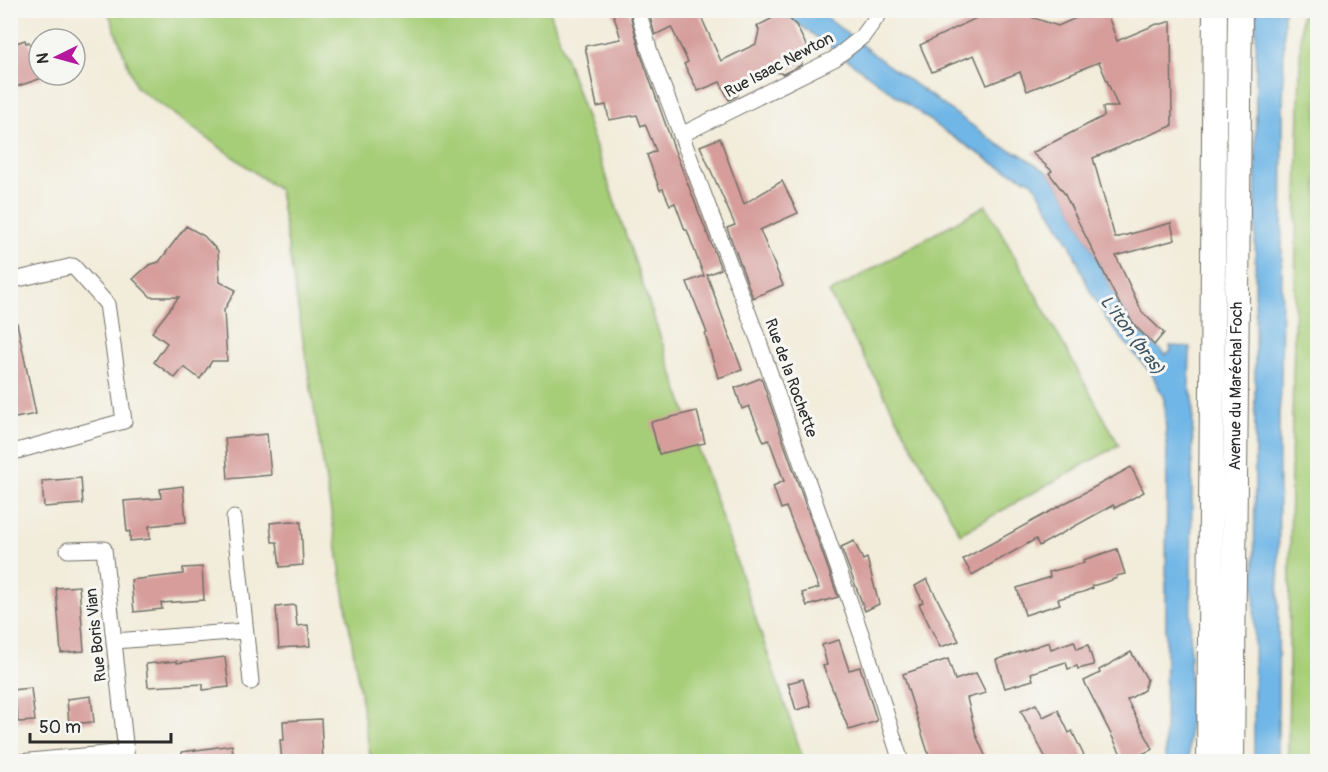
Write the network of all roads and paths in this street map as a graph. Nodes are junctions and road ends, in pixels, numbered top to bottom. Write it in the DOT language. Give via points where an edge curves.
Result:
graph roads {
  1 [pos="638,10"];
  2 [pos="882,10"];
  3 [pos="1215,10"];
  4 [pos="1240,10"];
  5 [pos="681,135"];
  6 [pos="10,281"];
  7 [pos="10,453"];
  8 [pos="234,518"];
  9 [pos="68,550"];
  10 [pos="244,631"];
  11 [pos="115,641"];
  12 [pos="251,682"];
  13 [pos="126,757"];
  14 [pos="19,762"];
  15 [pos="901,762"];
  16 [pos="1209,762"];
  17 [pos="1232,762"];
  1 -- 5 [label="street, Rue de la Rochette"];
  2 -- 5 [label="street, Rue Isaac Newton" via="863,36 834,59"];
  3 -- 16 [label="main road, Avenue du Maréchal Foch"];
  4 -- 17 [label="main road, Avenue du Maréchal Foch"];
  5 -- 15 [label="street, Rue de la Rochette" via="866,645"];
  6 -- 7 [label="street" via="73,266 107,304 124,420"];
  8 -- 10 [label="street"];
  9 -- 11 [label="street, Rue Boris Vian" via="104,549"];
  10 -- 11 [label="street"];
  10 -- 12 [label="street"];
  11 -- 13 [label="street, Rue Boris Vian"];
  13 -- 14 [label="street"];
}
